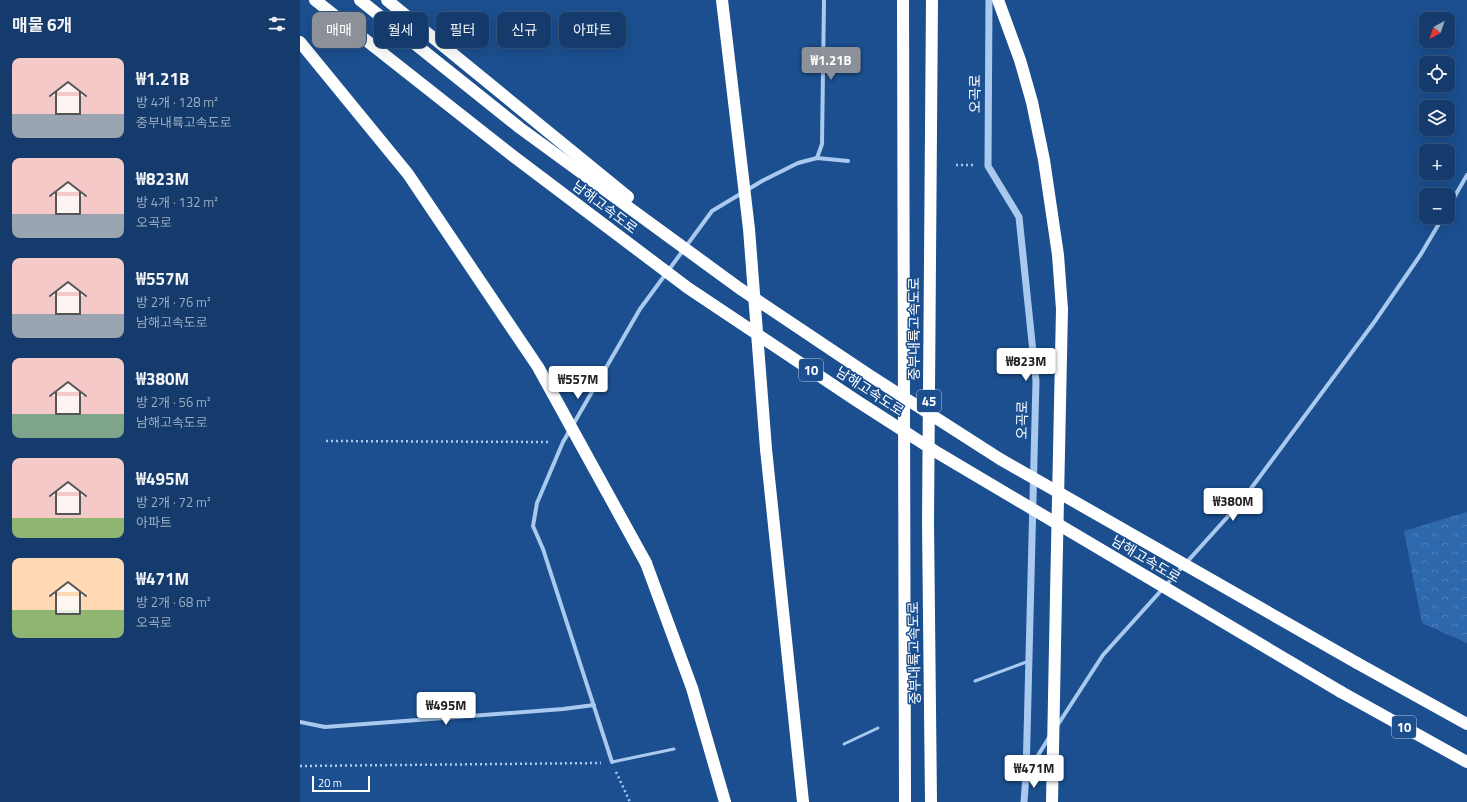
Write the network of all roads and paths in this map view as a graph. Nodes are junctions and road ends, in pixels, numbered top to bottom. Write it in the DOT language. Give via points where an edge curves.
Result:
graph roads {
  1 [pos="315,0"];
  2 [pos="360,0"];
  3 [pos="387,0"];
  4 [pos="722,0"];
  5 [pos="824,0"];
  6 [pos="903,0"];
  7 [pos="932,0"];
  8 [pos="989,0"];
  9 [pos="998,0"];
  10 [pos="300,42"];
  11 [pos="818,158"];
  12 [pos="848,161"];
  13 [pos="956,165"];
  14 [pos="988,166"];
  15 [pos="1467,175"];
  16 [pos="1455,196"];
  17 [pos="1439,224"];
  18 [pos="739,288"];
  19 [pos="326,441"];
  20 [pos="563,442"];
  21 [pos="1028,661"];
  22 [pos="975,681"];
  23 [pos="594,705"];
  24 [pos="300,722"];
  25 [pos="1467,724"];
  26 [pos="878,728"];
  27 [pos="844,744"];
  28 [pos="674,749"];
  29 [pos="612,762"];
  30 [pos="1467,762"];
  31 [pos="300,766"];
  32 [pos="1026,775"];
  33 [pos="630,802"];
  34 [pos="726,802"];
  35 [pos="803,802"];
  36 [pos="904,802"];
  37 [pos="931,802"];
  38 [pos="1024,802"];
  39 [pos="1052,802"];
  1 -- 30 [label="highway, 남해고속도로 / 10, bridge" via="512,156 688,288 857,401 938,453 1341,692"];
  2 -- 18 [label="highway, 남해고속도로 / 10, bridge" via="520,128"];
  3 -- 18 [label="highway, bridge"];
  4 -- 35 [label="highway, bridge" via="749,229 766,449"];
  5 -- 11 [label="street" via="822,144"];
  6 -- 36 [label="highway, 중부내륙고속도로 / 45"];
  7 -- 37 [label="highway, 중부내륙고속도로 / 45" via="928,522"];
  8 -- 14 [label="street, 오곡로"];
  9 -- 39 [label="highway, bridge" via="1032,102 1044,160 1058,255 1062,309"];
  10 -- 34 [label="highway, bridge" via="408,174 538,367 646,563 692,688"];
  11 -- 12 [label="street"];
  11 -- 20 [label="street" via="798,163 762,181 712,212 640,309"];
  13 -- 14 [label="path"];
  14 -- 21 [label="street, 오곡로" via="1019,217 1036,381"];
  15 -- 16 [label="street"];
  17 -- 32 [label="street" via="1375,321 1241,502 1103,655"];
  18 -- 25 [label="highway, 남해고속도로 / 10, bridge" via="1000,459"];
  19 -- 20 [label="path"];
  20 -- 23 [label="street" via="537,503 533,526 543,549"];
  21 -- 22 [label="lane"];
  21 -- 32 [label="street, 오곡로"];
  23 -- 24 [label="street" via="325,727"];
  23 -- 29 [label="street"];
  26 -- 27 [label="lane"];
  28 -- 29 [label="lane"];
  29 -- 31 [label="path"];
  29 -- 33 [label="path"];
  32 -- 38 [label="street, 오곡로"];
}
